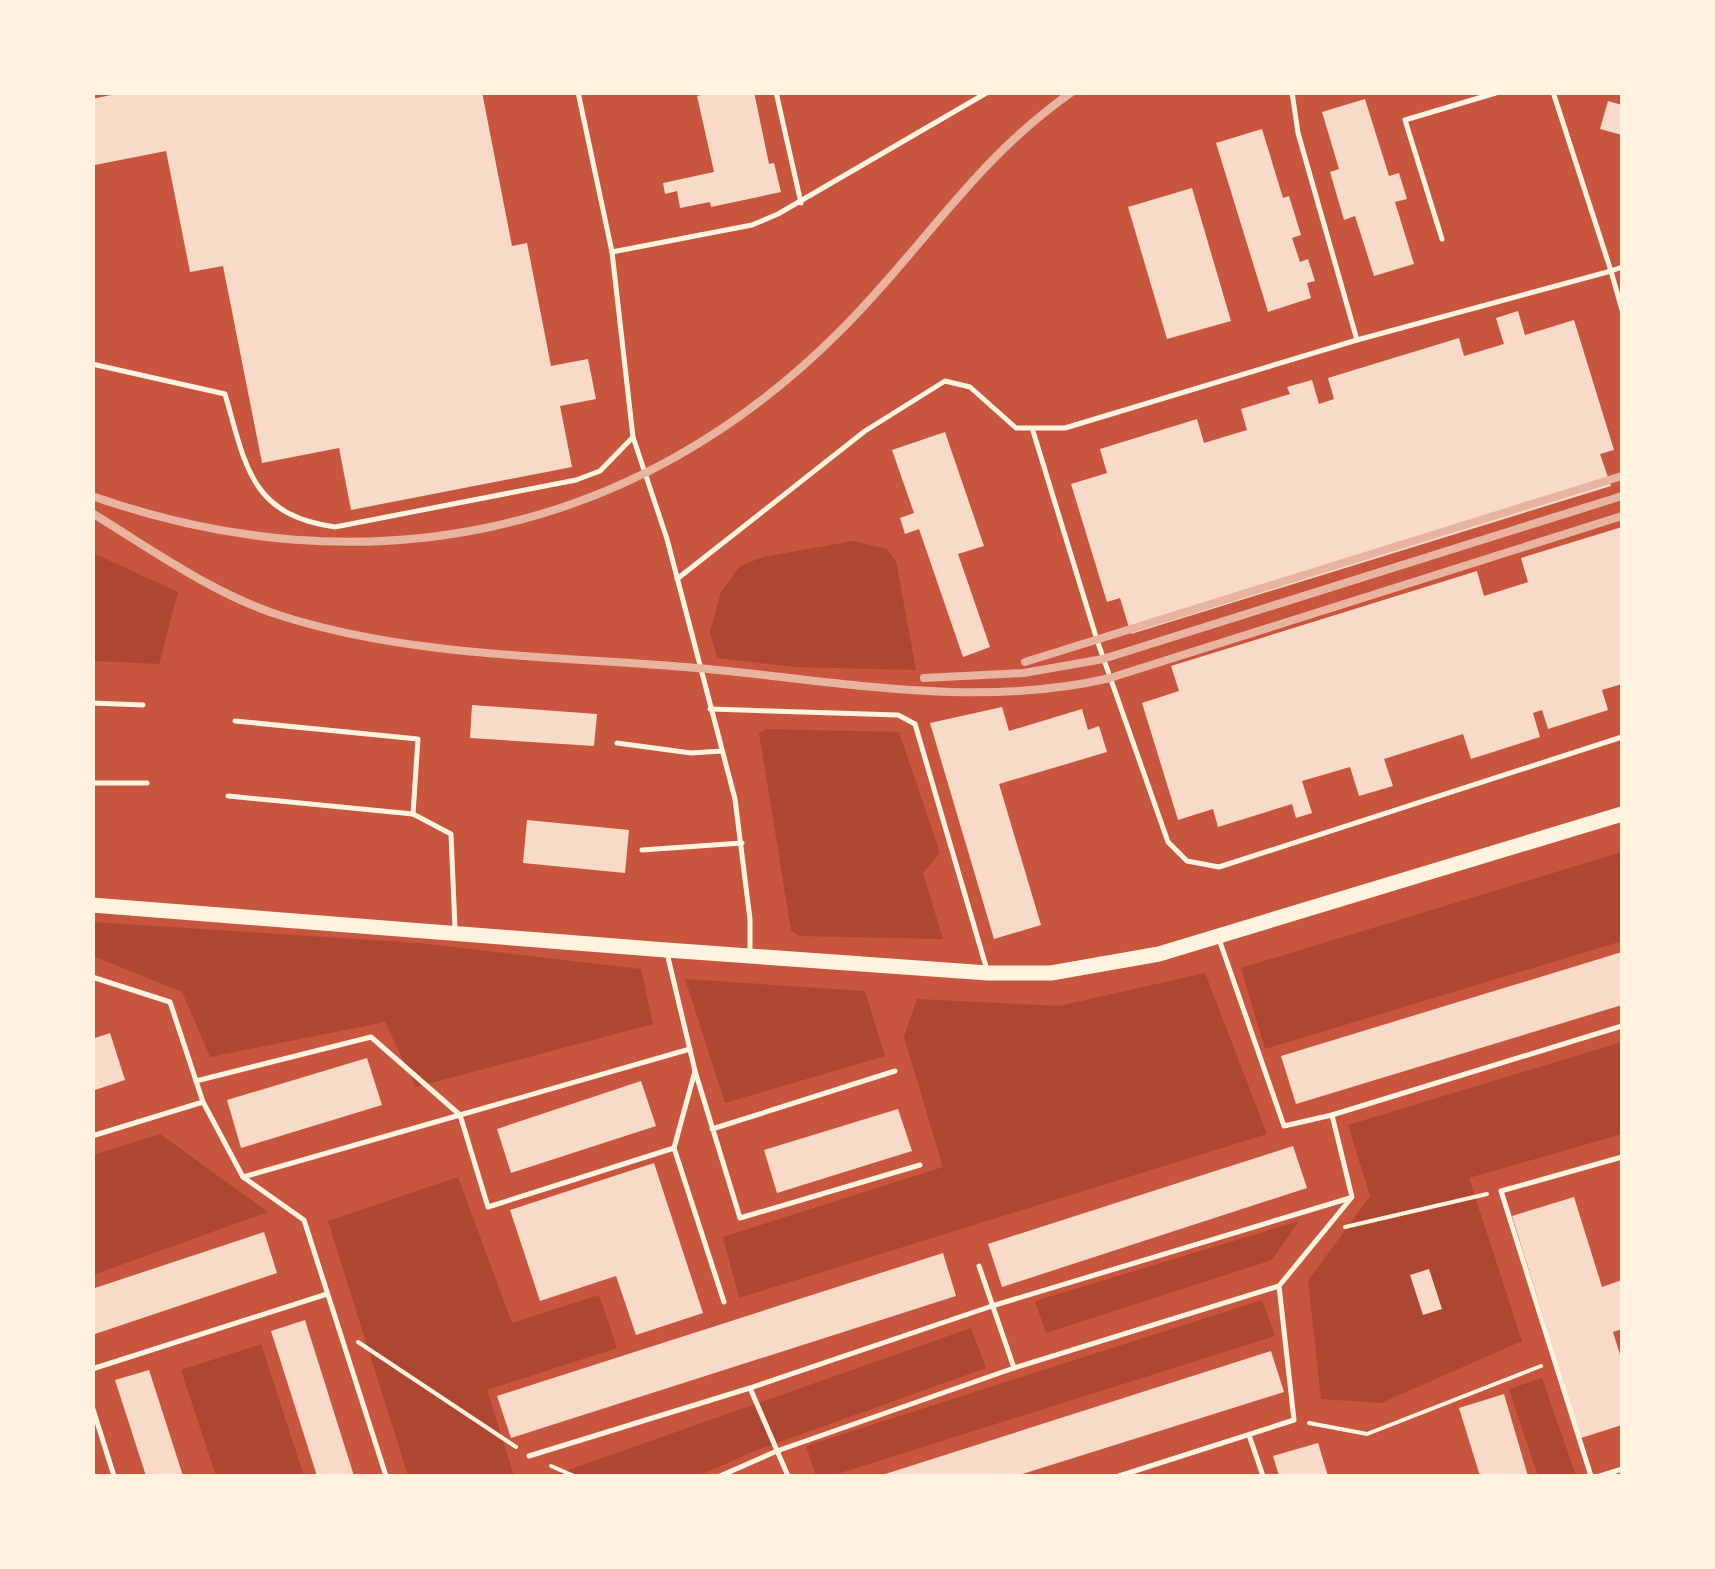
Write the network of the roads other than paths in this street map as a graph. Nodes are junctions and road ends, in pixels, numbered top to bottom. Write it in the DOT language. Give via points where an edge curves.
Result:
graph roads {
  1 [pos="578,92"];
  2 [pos="776,92"];
  3 [pos="988,92"];
  4 [pos="1292,92"];
  5 [pos="1499,92"];
  6 [pos="1553,92"];
  7 [pos="802,203"];
  8 [pos="1442,239"];
  9 [pos="612,252"];
  10 [pos="1622,267"];
  11 [pos="1611,271"];
  12 [pos="1622,310"];
  13 [pos="1357,340"];
  14 [pos="92,364"];
  15 [pos="1033,431"];
  16 [pos="633,437"];
  17 [pos="676,579"];
  18 [pos="92,703"];
  19 [pos="143,706"];
  20 [pos="710,710"];
  21 [pos="235,722"];
  22 [pos="1622,737"];
  23 [pos="618,744"];
  24 [pos="722,750"];
  25 [pos="92,783"];
  26 [pos="147,783"];
  27 [pos="228,796"];
  28 [pos="413,814"];
  29 [pos="1622,814"];
  30 [pos="742,843"];
  31 [pos="642,850"];
  32 [pos="92,905"];
  33 [pos="456,931"];
  34 [pos="1218,936"];
  35 [pos="666,950"];
  36 [pos="750,954"];
  37 [pos="988,973"];
  38 [pos="92,977"];
  39 [pos="1622,1026"];
  40 [pos="690,1048"];
  41 [pos="895,1070"];
  42 [pos="696,1071"];
  43 [pos="196,1081"];
  44 [pos="203,1102"];
  45 [pos="460,1115"];
  46 [pos="1332,1116"];
  47 [pos="712,1129"];
  48 [pos="92,1136"];
  49 [pos="674,1148"];
  50 [pos="1622,1157"];
  51 [pos="920,1166"];
  52 [pos="243,1177"];
  53 [pos="1352,1197"];
  54 [pos="978,1266"];
  55 [pos="1279,1286"];
  56 [pos="327,1294"];
  57 [pos="724,1302"];
  58 [pos="992,1306"];
  59 [pos="1014,1368"];
  60 [pos="92,1369"];
  61 [pos="750,1388"];
  62 [pos="92,1406"];
  63 [pos="1249,1435"];
  64 [pos="777,1451"];
  65 [pos="529,1456"];
  66 [pos="1618,1472"];
  67 [pos="114,1476"];
  68 [pos="386,1476"];
  69 [pos="720,1476"];
  70 [pos="788,1476"];
  71 [pos="1119,1476"];
  72 [pos="1262,1476"];
  73 [pos="1591,1476"];
  74 [pos="1600,1476"];
  1 -- 9 [label="lane"];
  2 -- 7 [label="lane"];
  3 -- 7 [label="lane"];
  4 -- 13 [label="lane"];
  5 -- 8 [label="lane" via="1405,120"];
  6 -- 11 [label="lane"];
  7 -- 9 [label="lane" via="752,225"];
  9 -- 16 [label="lane"];
  10 -- 11 [label="lane"];
  11 -- 12 [label="lane"];
  11 -- 13 [label="lane"];
  13 -- 15 [label="lane" via="1086,422"];
  14 -- 16 [label="lane" via="226,394 257,487 284,514 318,524 576,480 600,471"];
  15 -- 17 [label="lane" via="1002,419 970,388 934,385"];
  15 -- 22 [label="lane" via="1096,640 1168,842 1187,861 1219,867"];
  16 -- 17 [label="lane"];
  17 -- 20 [label="lane"];
  18 -- 19 [label="lane"];
  20 -- 24 [label="lane"];
  20 -- 37 [label="lane" via="898,716 915,724"];
  21 -- 28 [label="lane" via="418,738"];
  23 -- 24 [label="lane"];
  24 -- 30 [label="lane"];
  25 -- 26 [label="lane"];
  27 -- 28 [label="lane"];
  28 -- 33 [label="lane" via="451,834"];
  29 -- 34 [label="main road"];
  30 -- 31 [label="lane"];
  30 -- 36 [label="lane"];
  32 -- 33 [label="main road"];
  33 -- 35 [label="main road"];
  34 -- 37 [label="main road" via="1105,966"];
  34 -- 46 [label="lane" via="1284,1126"];
  35 -- 36 [label="main road"];
  35 -- 40 [label="lane"];
  36 -- 37 [label="main road"];
  38 -- 43 [label="lane" via="170,1002"];
  39 -- 46 [label="lane"];
  40 -- 42 [label="lane"];
  40 -- 45 [label="lane"];
  41 -- 47 [label="lane"];
  42 -- 47 [label="lane"];
  42 -- 49 [label="lane"];
  43 -- 44 [label="lane"];
  43 -- 45 [label="lane" via="371,1036"];
  44 -- 48 [label="lane"];
  44 -- 52 [label="lane"];
  45 -- 49 [label="lane" via="488,1207"];
  45 -- 52 [label="lane"];
  46 -- 53 [label="lane"];
  47 -- 51 [label="lane" via="740,1218"];
  49 -- 57 [label="lane"];
  50 -- 73 [label="lane" via="1501,1191"];
  52 -- 56 [label="lane" via="304,1220"];
  53 -- 55 [label="lane"];
  53 -- 58 [label="lane"];
  54 -- 58 [label="lane"];
  55 -- 59 [label="lane"];
  55 -- 63 [label="lane" via="1294,1420"];
  56 -- 60 [label="lane"];
  56 -- 68 [label="lane"];
  58 -- 59 [label="lane"];
  58 -- 61 [label="lane"];
  59 -- 64 [label="lane"];
  61 -- 64 [label="lane"];
  61 -- 65 [label="lane"];
  62 -- 67 [label="lane"];
  63 -- 71 [label="lane"];
  63 -- 72 [label="lane"];
  64 -- 69 [label="lane"];
  64 -- 70 [label="lane"];
  66 -- 74 [label="lane"];
}
